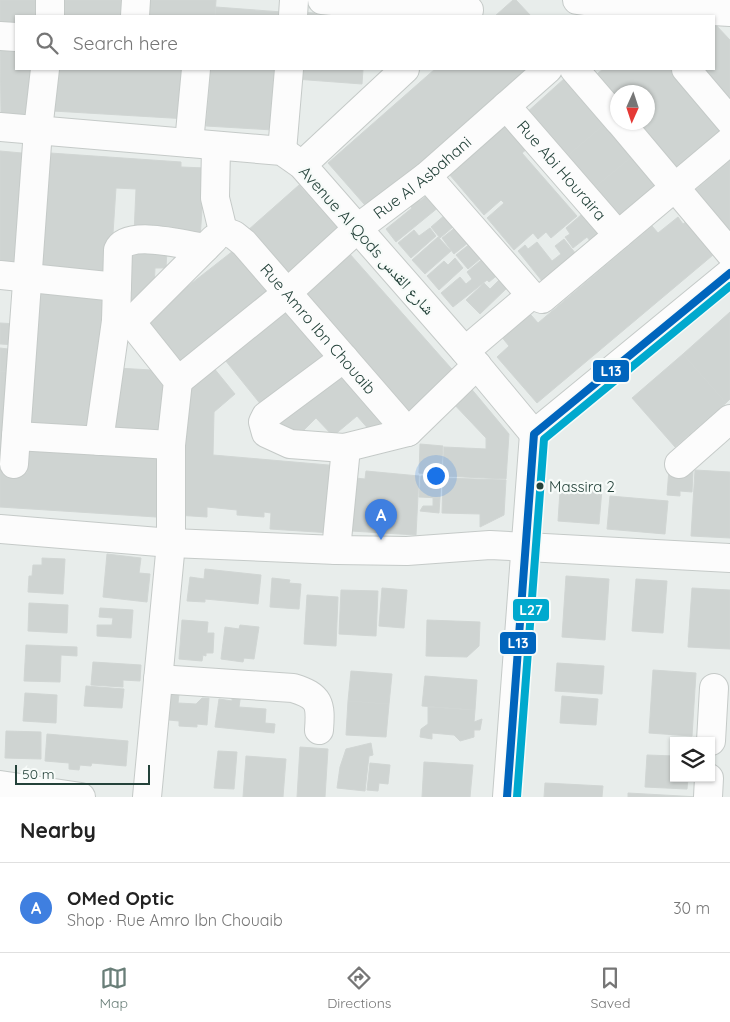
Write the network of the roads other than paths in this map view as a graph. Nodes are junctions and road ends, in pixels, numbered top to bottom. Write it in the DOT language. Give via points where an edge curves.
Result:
graph roads {
  1 [pos="50,0"];
  2 [pos="136,0"];
  3 [pos="294,0"];
  4 [pos="322,0"];
  5 [pos="577,0"];
  6 [pos="471,9"];
  7 [pos="623,11"];
  8 [pos="730,12"];
  9 [pos="50,15"];
  10 [pos="135,15"];
  11 [pos="293,15"];
  12 [pos="0,36"];
  13 [pos="15,38"];
  14 [pos="45,70"];
  15 [pos="196,70"];
  16 [pos="289,70"];
  17 [pos="404,70"];
  18 [pos="547,70"];
  19 [pos="575,70"];
  20 [pos="687,70"];
  21 [pos="506,106"];
  22 [pos="610,111"];
  23 [pos="730,121"];
  24 [pos="0,127"];
  25 [pos="38,130"];
  26 [pos="627,130"];
  27 [pos="730,141"];
  28 [pos="189,143"];
  29 [pos="216,147"];
  30 [pos="292,158"];
  31 [pos="427,176"];
  32 [pos="675,188"];
  33 [pos="358,228"];
  34 [pos="618,236"];
  35 [pos="214,240"];
  36 [pos="730,253"];
  37 [pos="730,273"];
  38 [pos="0,275"];
  39 [pos="28,277"];
  40 [pos="117,287"];
  41 [pos="287,293"];
  42 [pos="531,295"];
  43 [pos="123,321"];
  44 [pos="344,358"];
  45 [pos="471,358"];
  46 [pos="178,381"];
  47 [pos="730,420"];
  48 [pos="408,432"];
  49 [pos="534,434"];
  50 [pos="16,436"];
  51 [pos="99,441"];
  52 [pos="171,445"];
  53 [pos="346,448"];
  54 [pos="14,464"];
  55 [pos="679,464"];
  56 [pos="0,529"];
  57 [pos="171,542"];
  58 [pos="525,546"];
  59 [pos="336,550"];
  60 [pos="730,558"];
  61 [pos="158,679"];
  62 [pos="714,688"];
  63 [pos="319,730"];
  64 [pos="711,737"];
  65 [pos="709,782"];
  66 [pos="0,785"];
  67 [pos="81,797"];
  68 [pos="148,797"];
  69 [pos="507,797"];
  70 [pos="708,797"];
  1 -- 9 [label="street"];
  2 -- 10 [label="street"];
  3 -- 11 [label="street"];
  4 -- 6 [label="street"];
  5 -- 7 [label="street"];
  7 -- 8 [label="street"];
  12 -- 13 [label="street"];
  14 -- 25 [label="street"];
  15 -- 28 [label="street"];
  16 -- 30 [label="street"];
  17 -- 30 [label="street"];
  18 -- 21 [label="street, Rue Al Asbahani"];
  19 -- 22 [label="street"];
  20 -- 23 [label="street"];
  21 -- 31 [label="street, Rue Al Asbahani"];
  21 -- 34 [label="street, Rue Abi Houraira"];
  24 -- 25 [label="street"];
  25 -- 28 [label="street"];
  25 -- 39 [label="street"];
  26 -- 32 [label="street"];
  27 -- 32 [label="street"];
  28 -- 29 [label="street"];
  29 -- 30 [label="street"];
  29 -- 35 [label="street"];
  30 -- 33 [label="street, Avenue Al Qods شارع القدس"];
  31 -- 33 [label="street, Rue Al Asbahani"];
  31 -- 42 [label="street"];
  32 -- 34 [label="street"];
  32 -- 36 [label="street"];
  33 -- 41 [label="street, Rue Al Asbahani"];
  33 -- 45 [label="street, Avenue Al Qods شارع القدس"];
  34 -- 42 [label="street" via="546,298"];
  35 -- 40 [label="street" via="141,239 124,242 118,250"];
  35 -- 41 [label="street, Rue Amro Ibn Chouaib" via="234,235"];
  35 -- 43 [label="street"];
  37 -- 49 [label="street"];
  38 -- 39 [label="street"];
  39 -- 40 [label="street"];
  39 -- 50 [label="street"];
  40 -- 43 [label="street"];
  41 -- 44 [label="street, Rue Amro Ibn Chouaib"];
  41 -- 46 [label="street, Rue Al Asbahani"];
  42 -- 45 [label="street"];
  43 -- 46 [label="street"];
  43 -- 51 [label="street"];
  44 -- 48 [label="street, Rue Amro Ibn Chouaib"];
  44 -- 53 [label="street" via="266,416 263,428 266,433 290,444"];
  45 -- 48 [label="street"];
  45 -- 49 [label="street, Avenue Al Qods شارع القدس"];
  46 -- 52 [label="street"];
  47 -- 55 [label="street"];
  48 -- 53 [label="street"];
  49 -- 58 [label="street"];
  50 -- 51 [label="street"];
  50 -- 54 [label="street"];
  51 -- 52 [label="street"];
  52 -- 57 [label="street"];
  53 -- 59 [label="street"];
  56 -- 57 [label="street"];
  57 -- 59 [label="street"];
  57 -- 61 [label="street"];
  58 -- 59 [label="street" via="407,551"];
  58 -- 60 [label="street"];
  58 -- 69 [label="street"];
  61 -- 63 [label="street" via="293,688 310,693 320,711"];
  61 -- 68 [label="street"];
  62 -- 64 [label="street"];
  65 -- 70 [label="street"];
  66 -- 67 [label="street"];
}
